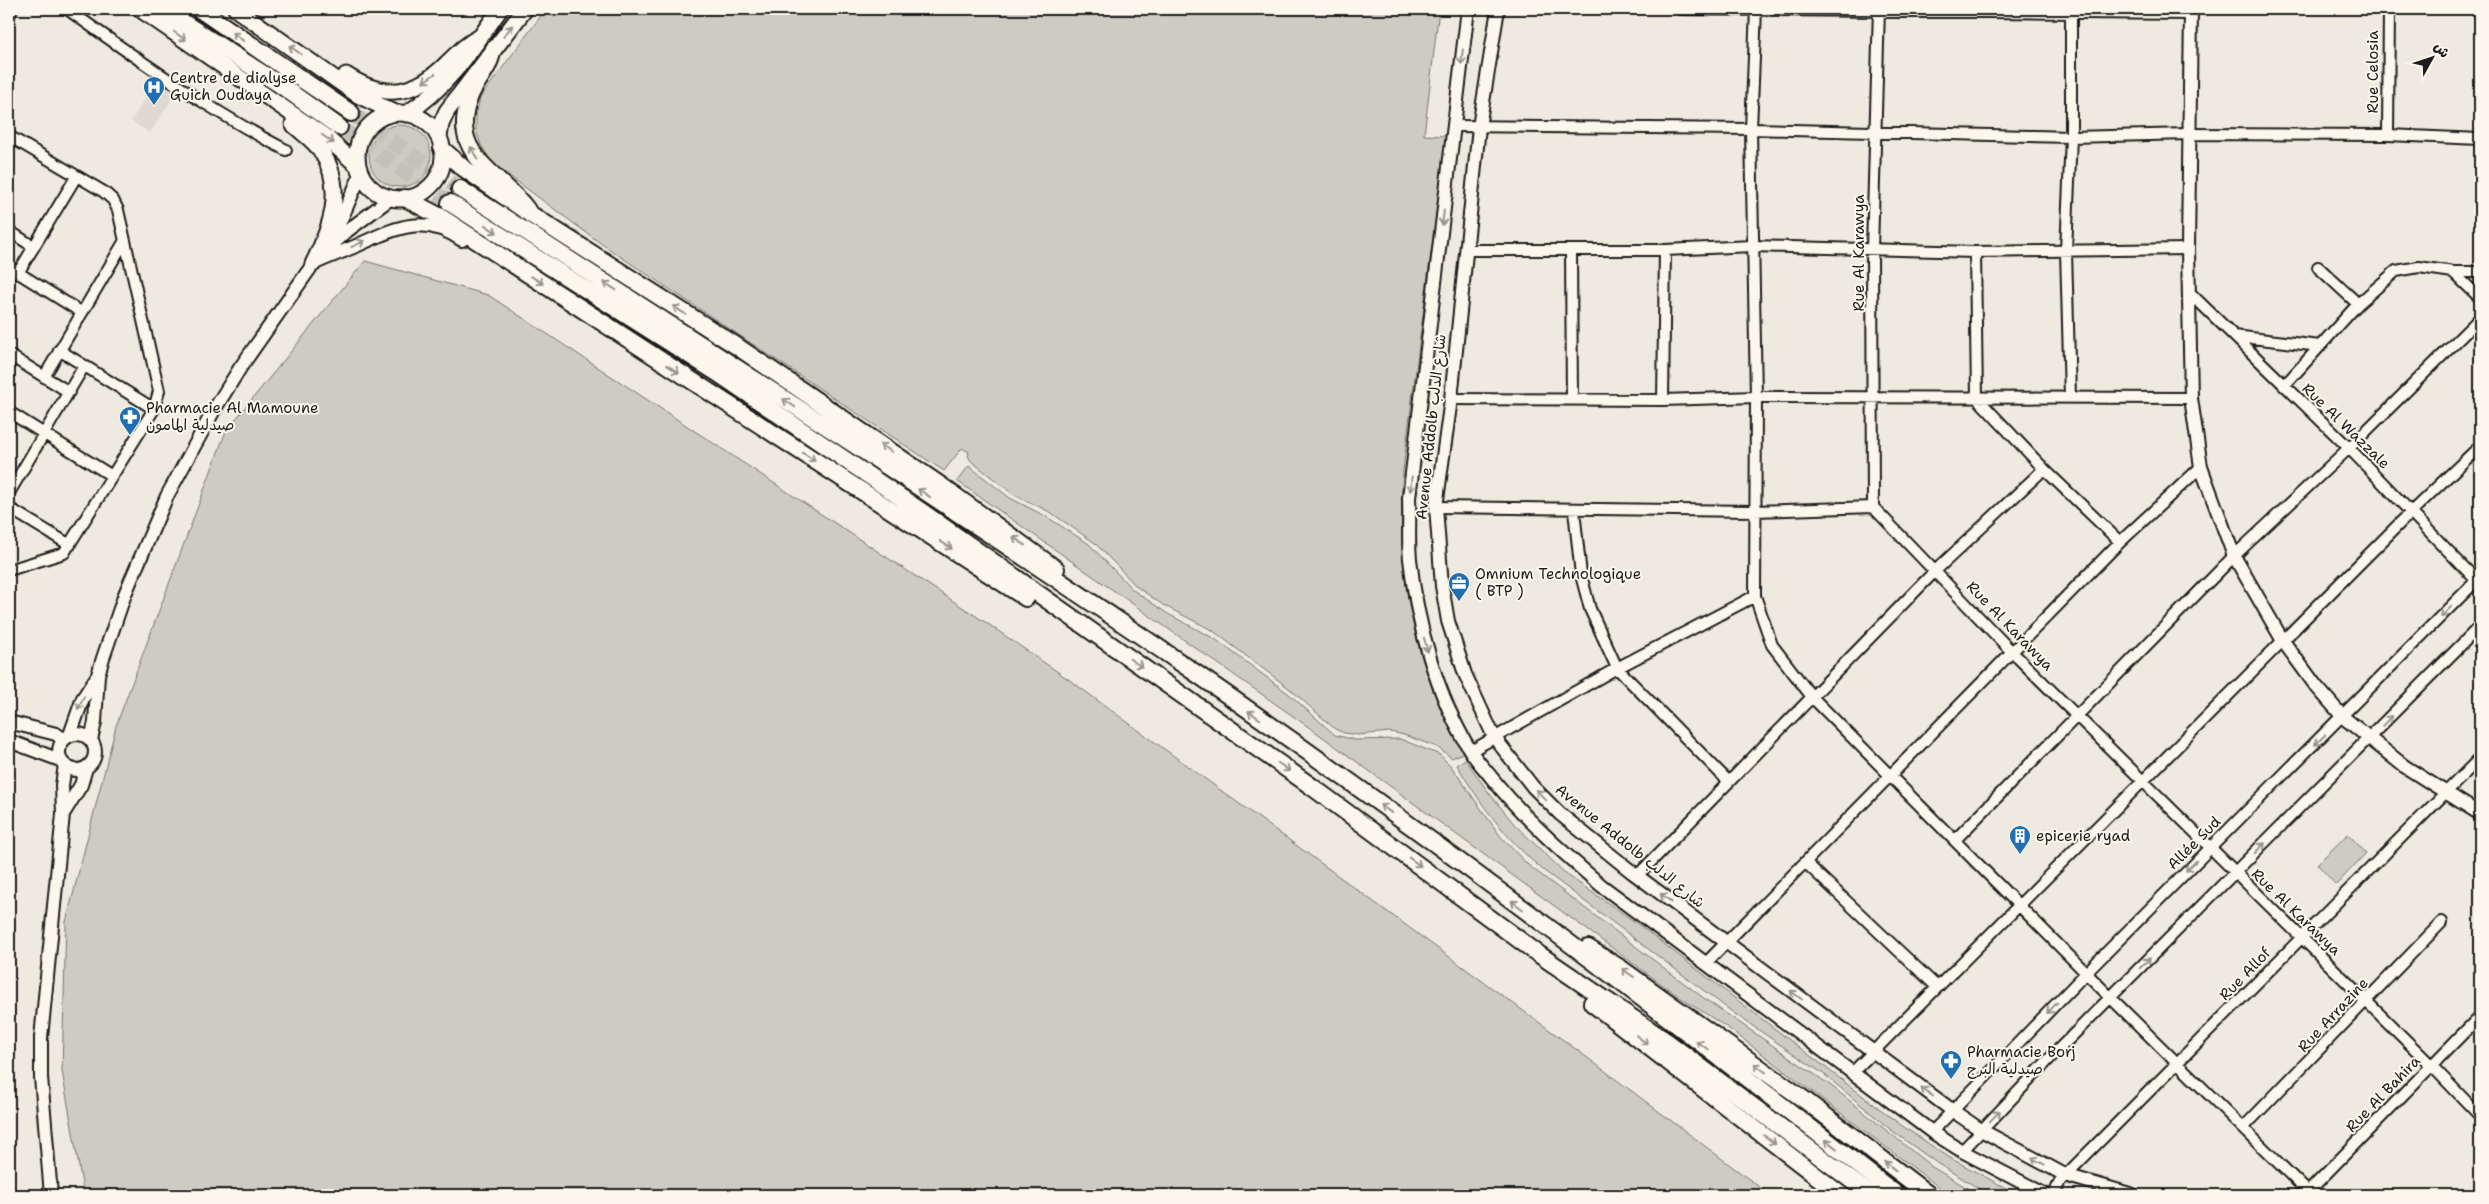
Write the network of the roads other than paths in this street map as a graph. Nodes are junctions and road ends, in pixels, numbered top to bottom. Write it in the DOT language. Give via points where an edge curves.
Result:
graph roads {
  1 [pos="12,9"];
  2 [pos="66,9"];
  3 [pos="140,9"];
  4 [pos="162,9"];
  5 [pos="198,9"];
  6 [pos="236,9"];
  7 [pos="500,9"];
  8 [pos="524,9"];
  9 [pos="1468,9"];
  10 [pos="1498,9"];
  11 [pos="1680,9"];
  12 [pos="2389,9"];
  13 [pos="1756,10"];
  14 [pos="1880,10"];
  15 [pos="2072,11"];
  16 [pos="2191,11"];
  17 [pos="9,15"];
  18 [pos="480,37"];
  19 [pos="493,49"];
  20 [pos="319,67"];
  21 [pos="285,109"];
  22 [pos="351,113"];
  23 [pos="400,113"];
  24 [pos="1454,126"];
  25 [pos="1479,126"];
  26 [pos="339,127"];
  27 [pos="1751,129"];
  28 [pos="1876,133"];
  29 [pos="2189,134"];
  30 [pos="2388,135"];
  31 [pos="9,136"];
  32 [pos="2072,137"];
  33 [pos="2480,139"];
  34 [pos="440,143"];
  35 [pos="286,150"];
  36 [pos="360,170"];
  37 [pos="76,177"];
  38 [pos="460,189"];
  39 [pos="398,198"];
  40 [pos="450,203"];
  41 [pos="530,214"];
  42 [pos="9,231"];
  43 [pos="124,242"];
  44 [pos="1753,246"];
  45 [pos="34,247"];
  46 [pos="1872,249"];
  47 [pos="1466,250"];
  48 [pos="1571,250"];
  49 [pos="1664,250"];
  50 [pos="2188,250"];
  51 [pos="2066,251"];
  52 [pos="1975,252"];
  53 [pos="496,254"];
  54 [pos="313,264"];
  55 [pos="9,267"];
  56 [pos="2318,267"];
  57 [pos="2453,272"];
  58 [pos="2480,272"];
  59 [pos="18,273"];
  60 [pos="2189,292"];
  61 [pos="2480,298"];
  62 [pos="2358,304"];
  63 [pos="81,312"];
  64 [pos="2480,318"];
  65 [pos="2234,336"];
  66 [pos="2320,346"];
  67 [pos="60,350"];
  68 [pos="9,355"];
  69 [pos="84,366"];
  70 [pos="44,377"];
  71 [pos="2284,386"];
  72 [pos="68,392"];
  73 [pos="1756,397"];
  74 [pos="2070,397"];
  75 [pos="1875,398"];
  76 [pos="1978,398"];
  77 [pos="2191,398"];
  78 [pos="1451,399"];
  79 [pos="1572,400"];
  80 [pos="1663,400"];
  81 [pos="154,409"];
  82 [pos="9,412"];
  83 [pos="43,434"];
  84 [pos="2480,446"];
  85 [pos="2349,448"];
  86 [pos="2201,467"];
  87 [pos="2044,469"];
  88 [pos="13,475"];
  89 [pos="112,476"];
  90 [pos="9,493"];
  91 [pos="1436,507"];
  92 [pos="1873,507"];
  93 [pos="9,508"];
  94 [pos="1574,510"];
  95 [pos="1754,511"];
  96 [pos="2411,512"];
  97 [pos="2120,542"];
  98 [pos="70,545"];
  99 [pos="2234,556"];
  100 [pos="9,570"];
  101 [pos="1935,571"];
  102 [pos="2479,580"];
  103 [pos="1755,596"];
  104 [pos="1110,617"];
  105 [pos="2480,626"];
  106 [pos="1096,636"];
  107 [pos="2283,641"];
  108 [pos="2012,652"];
  109 [pos="1617,668"];
  110 [pos="98,675"];
  111 [pos="1812,697"];
  112 [pos="2078,716"];
  113 [pos="2343,717"];
  114 [pos="9,722"];
  115 [pos="67,737"];
  116 [pos="1494,737"];
  117 [pos="2369,739"];
  118 [pos="91,740"];
  119 [pos="9,741"];
  120 [pos="1471,751"];
  121 [pos="41,753"];
  122 [pos="2480,758"];
  123 [pos="63,763"];
  124 [pos="86,768"];
  125 [pos="1889,774"];
  126 [pos="1728,781"];
  127 [pos="2144,781"];
  128 [pos="62,785"];
  129 [pos="2446,793"];
  130 [pos="63,814"];
  131 [pos="2480,814"];
  132 [pos="1955,840"];
  133 [pos="2210,848"];
  134 [pos="1805,862"];
  135 [pos="2235,873"];
  136 [pos="1637,876"];
  137 [pos="2019,904"];
  138 [pos="2442,922"];
  139 [pos="1556,934"];
  140 [pos="2300,938"];
  141 [pos="1725,942"];
  142 [pos="1538,953"];
  143 [pos="1706,962"];
  144 [pos="2086,973"];
  145 [pos="1937,987"];
  146 [pos="2111,998"];
  147 [pos="2367,1001"];
  148 [pos="2480,1016"];
  149 [pos="1871,1052"];
  150 [pos="2178,1063"];
  151 [pos="2431,1065"];
  152 [pos="1852,1073"];
  153 [pos="1952,1111"];
  154 [pos="2480,1116"];
  155 [pos="2244,1127"];
  156 [pos="1981,1130"];
  157 [pos="1932,1132"];
  158 [pos="1962,1151"];
  159 [pos="2065,1175"];
  160 [pos="2308,1194"];
  161 [pos="51,1195"];
  162 [pos="1841,1195"];
  163 [pos="1871,1195"];
  164 [pos="1897,1195"];
  165 [pos="1928,1195"];
  166 [pos="2046,1195"];
  167 [pos="2054,1195"];
  168 [pos="2133,1195"];
  1 -- 17 [label="street"];
  2 -- 35 [label="street" via="140,61"];
  3 -- 21 [label="main road, one-way"];
  4 -- 26 [label="highway"];
  22 -- 5 [label="highway, one-way"];
  20 -- 6 [label="main road, one-way"];
  7 -- 18 [label="main road"];
  19 -- 8 [label="main road, one-way"];
  9 -- 24 [label="street, Avenue Addolb شارع الدلب, one-way"];
  10 -- 25 [label="street, Avenue Addolb شارع الدلب"];
  11 -- 13 [label="street"];
  12 -- 30 [label="street, Rue Celosia"];
  13 -- 14 [label="street"];
  13 -- 27 [label="street"];
  14 -- 15 [label="street"];
  14 -- 28 [label="street, Rue Al Karawya"];
  15 -- 16 [label="street"];
  15 -- 32 [label="street"];
  16 -- 29 [label="street"];
  18 -- 20 [label="main road, one-way" via="460,50 433,76 396,92 372,89 334,68"];
  18 -- 23 [label="main road" via="439,89"];
  19 -- 34 [label="main road" via="447,111 441,124"];
  41 -- 19 [label="main road, one-way" via="515,194 481,164 468,140 467,107 475,87 490,66"];
  20 -- 23 [label="main road" via="358,95"];
  21 -- 36 [label="main road, one-way" via="338,146"];
  21 -- 54 [label="main road" via="298,129 320,150 330,169 334,191 331,225"];
  23 -- 34 [label="main road" via="425,122"];
  23 -- 36 [label="main road" via="375,120 364,131 358,145"];
  24 -- 25 [label="street"];
  24 -- 120 [label="street, Avenue Addolb شارع الدلب, one-way" via="1411,481 1409,538 1424,638 1452,717"];
  25 -- 27 [label="street"];
  25 -- 47 [label="street, Avenue Addolb شارع الدلب"];
  27 -- 28 [label="street"];
  27 -- 44 [label="street"];
  28 -- 32 [label="street"];
  28 -- 46 [label="street, Rue Al Karawya"];
  29 -- 30 [label="street"];
  29 -- 32 [label="street"];
  29 -- 50 [label="street"];
  30 -- 33 [label="street"];
  31 -- 37 [label="street"];
  32 -- 51 [label="street"];
  34 -- 39 [label="main road" via="442,160 434,182 416,196"];
  34 -- 41 [label="highway" via="462,167"];
  36 -- 39 [label="main road" via="370,187"];
  36 -- 54 [label="street" via="335,233"];
  37 -- 43 [label="street" via="113,200"];
  37 -- 45 [label="street"];
  104 -- 38 [label="highway, one-way" via="725,360"];
  39 -- 53 [label="highway" via="428,209"];
  39 -- 54 [label="street" via="347,231"];
  40 -- 106 [label="highway, one-way" via="749,394"];
  104 -- 41 [label="highway, one-way" via="1044,559 940,485 735,346"];
  42 -- 45 [label="street"];
  43 -- 63 [label="street"];
  43 -- 81 [label="street" via="159,390"];
  44 -- 46 [label="street"];
  44 -- 49 [label="street"];
  44 -- 73 [label="street"];
  45 -- 59 [label="street"];
  46 -- 52 [label="street"];
  46 -- 75 [label="street, Rue Al Karawya"];
  47 -- 48 [label="street"];
  47 -- 78 [label="street, Avenue Addolb شارع الدلب"];
  48 -- 49 [label="street"];
  48 -- 79 [label="street"];
  49 -- 80 [label="street"];
  50 -- 51 [label="street"];
  50 -- 60 [label="street"];
  51 -- 52 [label="street"];
  51 -- 74 [label="street"];
  52 -- 76 [label="street"];
  54 -- 53 [label="street, one-way" via="392,228 407,226 442,229 468,244"];
  53 -- 106 [label="highway, one-way" via="1025,598"];
  54 -- 110 [label="street" via="240,368 167,496 125,594"];
  55 -- 59 [label="street"];
  56 -- 62 [label="street"];
  57 -- 58 [label="street"];
  57 -- 61 [label="street"];
  57 -- 62 [label="street" via="2419,267 2401,269"];
  59 -- 63 [label="street"];
  60 -- 65 [label="street, Rue Al Wazzale"];
  60 -- 77 [label="street"];
  62 -- 66 [label="street"];
  63 -- 67 [label="street"];
  64 -- 85 [label="street"];
  65 -- 66 [label="street"];
  65 -- 71 [label="street, Rue Al Wazzale"];
  66 -- 71 [label="street"];
  67 -- 69 [label="street"];
  67 -- 70 [label="street"];
  68 -- 70 [label="street"];
  69 -- 72 [label="street"];
  69 -- 81 [label="street"];
  70 -- 72 [label="street"];
  71 -- 85 [label="street, Rue Al Wazzale"];
  72 -- 83 [label="street"];
  73 -- 75 [label="street"];
  73 -- 80 [label="street"];
  73 -- 95 [label="street"];
  74 -- 76 [label="street"];
  74 -- 77 [label="street"];
  75 -- 76 [label="street"];
  75 -- 92 [label="street, Rue Al Karawya"];
  76 -- 87 [label="street"];
  77 -- 86 [label="street"];
  78 -- 79 [label="street"];
  78 -- 91 [label="street, Avenue Addolb شارع الدلب"];
  79 -- 80 [label="street"];
  81 -- 89 [label="street"];
  82 -- 83 [label="street"];
  83 -- 88 [label="street"];
  83 -- 89 [label="street"];
  84 -- 96 [label="street"];
  85 -- 96 [label="street, Rue Al Wazzale"];
  85 -- 99 [label="street"];
  86 -- 97 [label="street"];
  86 -- 99 [label="street"];
  87 -- 97 [label="street"];
  87 -- 101 [label="street"];
  88 -- 90 [label="street"];
  89 -- 98 [label="street"];
  91 -- 94 [label="street"];
  91 -- 116 [label="street, Avenue Addolb شارع الدلب" via="1448,621 1465,674"];
  92 -- 95 [label="street"];
  92 -- 101 [label="street, Rue Al Karawya"];
  93 -- 98 [label="street"];
  94 -- 95 [label="street"];
  94 -- 109 [label="street" via="1581,575 1590,609"];
  95 -- 103 [label="street"];
  96 -- 102 [label="street, Rue Al Wazzale"];
  96 -- 107 [label="street"];
  97 -- 108 [label="street"];
  98 -- 100 [label="street" via="58,557"];
  99 -- 107 [label="street"];
  99 -- 112 [label="street"];
  101 -- 108 [label="street, Rue Al Karawya"];
  101 -- 111 [label="street"];
  102 -- 113 [label="street, Allée Sud, one-way"];
  103 -- 109 [label="street"];
  103 -- 111 [label="street" via="1772,645"];
  139 -- 104 [label="highway, one-way" via="1325,765"];
  117 -- 105 [label="street, one-way"];
  106 -- 142 [label="highway, one-way" via="1311,786"];
  107 -- 113 [label="street"];
  107 -- 127 [label="street"];
  108 -- 112 [label="street, Rue Al Karawya"];
  108 -- 125 [label="street"];
  109 -- 116 [label="street"];
  109 -- 126 [label="street"];
  110 -- 115 [label="street, one-way" via="82,698"];
  110 -- 118 [label="street"];
  111 -- 125 [label="street"];
  111 -- 126 [label="street"];
  112 -- 127 [label="street, Rue Al Karawya"];
  112 -- 132 [label="street"];
  113 -- 117 [label="street"];
  113 -- 133 [label="street, Allée Sud, one-way"];
  114 -- 115 [label="street"];
  115 -- 118 [label="street" via="80,734"];
  115 -- 123 [label="street" via="59,747"];
  116 -- 120 [label="street"];
  136 -- 116 [label="street, Avenue Addolb شارع الدلب, one-way" via="1560,814 1533,787"];
  117 -- 129 [label="street"];
  135 -- 117 [label="street, one-way"];
  118 -- 124 [label="street" via="95,755"];
  119 -- 121 [label="street"];
  120 -- 143 [label="street, Avenue Addolb شارع الدلب" via="1509,800 1551,843 1602,886"];
  121 -- 123 [label="street"];
  121 -- 128 [label="street" via="55,767"];
  122 -- 129 [label="street, Rue Allof"];
  123 -- 124 [label="street" via="77,770"];
  123 -- 128 [label="street"];
  124 -- 130 [label="street" via="81,785"];
  125 -- 132 [label="street"];
  125 -- 134 [label="street"];
  126 -- 136 [label="street"];
  127 -- 133 [label="street, Rue Al Karawya"];
  127 -- 137 [label="street"];
  128 -- 130 [label="street"];
  129 -- 131 [label="street"];
  129 -- 140 [label="street, Rue Allof"];
  130 -- 161 [label="street" via="41,1038 42,1097"];
  132 -- 137 [label="street"];
  133 -- 135 [label="street, Rue Al Karawya"];
  133 -- 144 [label="street, Allée Sud, one-way"];
  134 -- 141 [label="street"];
  134 -- 145 [label="street"];
  135 -- 140 [label="street, Rue Al Karawya"];
  146 -- 135 [label="street, one-way"];
  141 -- 136 [label="street, Avenue Addolb شارع الدلب, one-way"];
  137 -- 144 [label="street"];
  137 -- 145 [label="street"];
  138 -- 147 [label="street, Rue Arrazine"];
  164 -- 139 [label="highway, one-way"];
  165 -- 139 [label="highway, one-way" via="1806,1101 1620,968 1585,946"];
  140 -- 147 [label="street, Rue Al Karawya"];
  140 -- 150 [label="street, Rue Allof"];
  141 -- 143 [label="street"];
  149 -- 141 [label="street, Avenue Addolb شارع الدلب, one-way"];
  142 -- 162 [label="highway, one-way" via="1574,989"];
  142 -- 163 [label="highway" via="1666,1041"];
  143 -- 152 [label="street, Avenue Addolb شارع الدلب"];
  144 -- 146 [label="street"];
  144 -- 153 [label="street, Allée Sud, one-way"];
  145 -- 149 [label="street"];
  146 -- 150 [label="street"];
  156 -- 146 [label="street, one-way"];
  147 -- 151 [label="street, Rue Al Karawya"];
  147 -- 155 [label="street, Rue Arrazine"];
  148 -- 151 [label="street, Rue Al Bahira"];
  149 -- 152 [label="street"];
  153 -- 149 [label="street, Avenue Addolb شارع الدلب, one-way"];
  150 -- 155 [label="street"];
  150 -- 159 [label="street, Rue Allof"];
  151 -- 154 [label="street, Rue Al Karawya"];
  151 -- 160 [label="street, Rue Al Bahira"];
  152 -- 157 [label="street, Avenue Addolb شارع الدلب"];
  153 -- 156 [label="street, Avenue Addolb شارع الدلب"];
  153 -- 157 [label="street, Allée Sud"];
  155 -- 160 [label="street"];
  156 -- 158 [label="street"];
  159 -- 156 [label="street, Avenue Addolb شارع الدلب, one-way"];
  157 -- 158 [label="street, Avenue Addolb شارع الدلب"];
  158 -- 166 [label="street, Avenue Addolb شارع الدلب"];
  159 -- 167 [label="street, Rue Allof"];
  159 -- 168 [label="street, Avenue Addolb شارع الدلب"];
}
